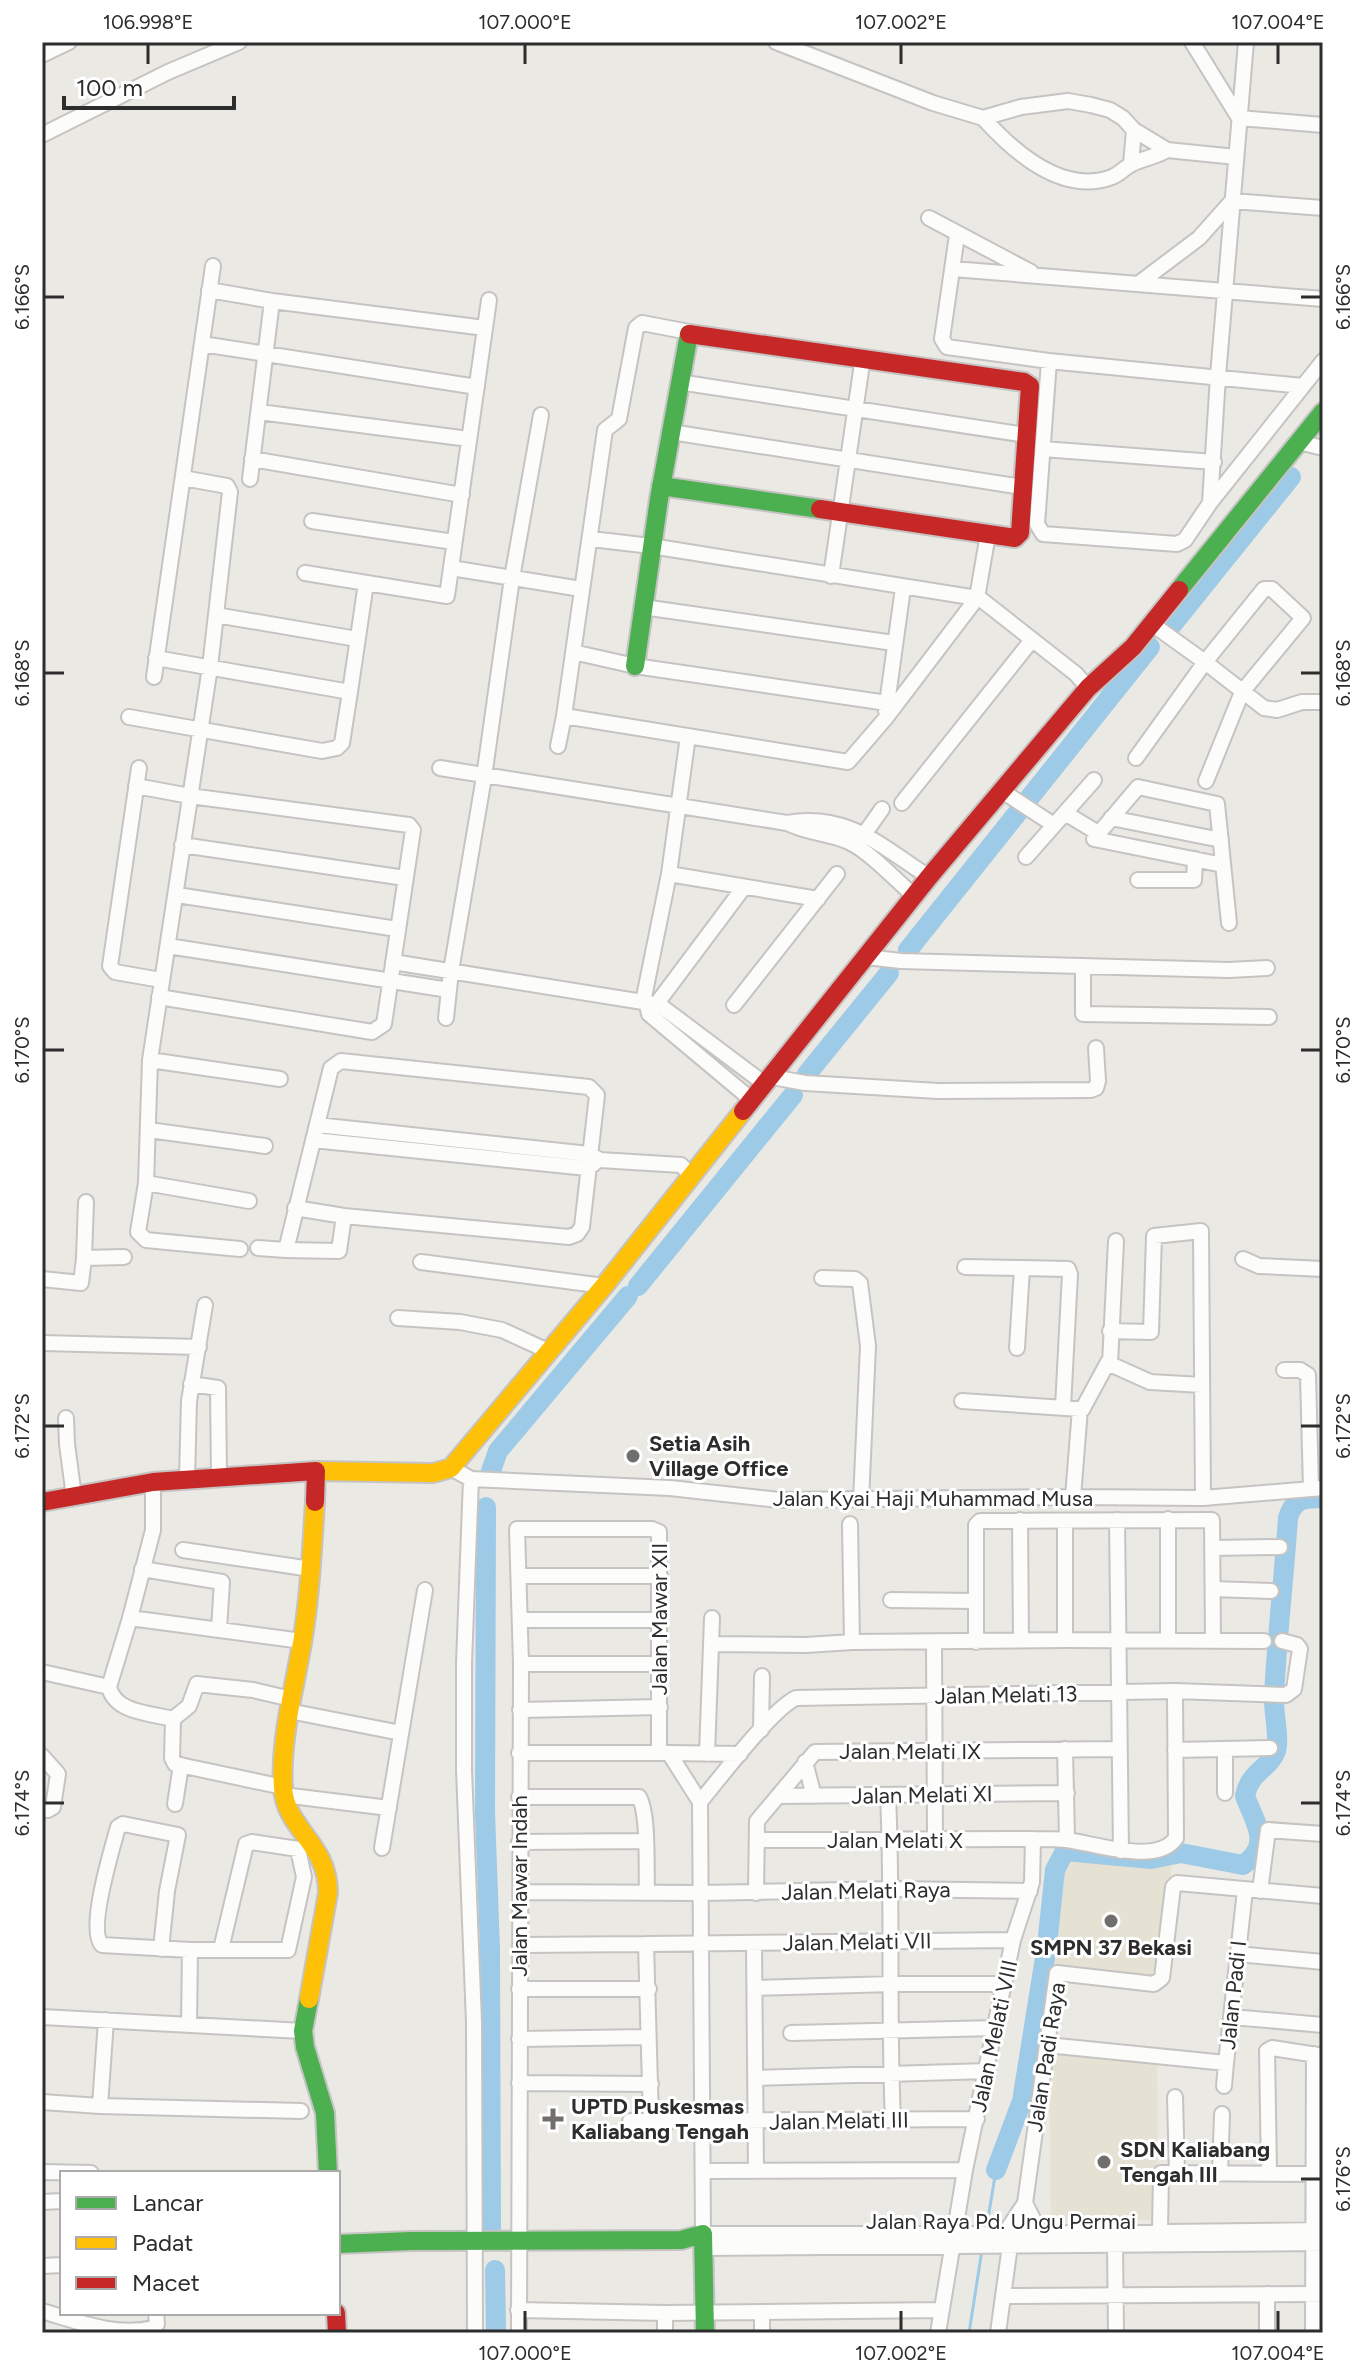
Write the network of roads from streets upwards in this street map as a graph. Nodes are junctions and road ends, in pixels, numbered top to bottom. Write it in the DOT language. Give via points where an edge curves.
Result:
graph roads {
  1 [pos="69,42"];
  2 [pos="239,42"];
  3 [pos="776,42"];
  4 [pos="1192,42"];
  5 [pos="1246,42"];
  6 [pos="42,55"];
  7 [pos="1021,107"];
  8 [pos="983,118"];
  9 [pos="1239,118"];
  10 [pos="1323,125"];
  11 [pos="1134,130"];
  12 [pos="42,135"];
  13 [pos="1004,141"];
  14 [pos="1167,150"];
  15 [pos="1236,157"];
  16 [pos="1131,164"];
  17 [pos="1232,201"];
  18 [pos="1323,208"];
  19 [pos="929,218"];
  20 [pos="957,235"];
  21 [pos="213,266"];
  22 [pos="953,269"];
  23 [pos="1040,277"];
  24 [pos="1138,284"];
  25 [pos="209,290"];
  26 [pos="1225,291"];
  27 [pos="1323,299"];
  28 [pos="489,300"];
  29 [pos="272,301"];
  30 [pos="485,328"];
  31 [pos="689,332"];
  32 [pos="202,344"];
  33 [pos="268,355"];
  34 [pos="863,357"];
  35 [pos="1049,361"];
  36 [pos="1323,361"];
  37 [pos="1218,376"];
  38 [pos="679,382"];
  39 [pos="1303,386"];
  40 [pos="477,387"];
  41 [pos="855,409"];
  42 [pos="259,412"];
  43 [pos="1323,412"];
  44 [pos="541,415"];
  45 [pos="671,432"];
  46 [pos="1026,435"];
  47 [pos="469,439"];
  48 [pos="1301,442"];
  49 [pos="1321,447"];
  50 [pos="1043,449"];
  51 [pos="252,459"];
  52 [pos="847,459"];
  53 [pos="1214,462"];
  54 [pos="183,478"];
  55 [pos="250,479"];
  56 [pos="661,486"];
  57 [pos="1022,487"];
  58 [pos="462,495"];
  59 [pos="1210,503"];
  60 [pos="840,512"];
  61 [pos="312,521"];
  62 [pos="988,534"];
  63 [pos="591,539"];
  64 [pos="454,542"];
  65 [pos="651,546"];
  66 [pos="451,568"];
  67 [pos="305,573"];
  68 [pos="831,576"];
  69 [pos="512,578"];
  70 [pos="366,583"];
  71 [pos="903,588"];
  72 [pos="581,589"];
  73 [pos="978,598"];
  74 [pos="643,607"];
  75 [pos="216,615"];
  76 [pos="1153,624"];
  77 [pos="357,639"];
  78 [pos="1032,640"];
  79 [pos="894,643"];
  80 [pos="573,652"];
  81 [pos="156,658"];
  82 [pos="1205,662"];
  83 [pos="635,666"];
  84 [pos="210,667"];
  85 [pos="154,677"];
  86 [pos="1088,688"];
  87 [pos="350,692"];
  88 [pos="1242,692"];
  89 [pos="1323,702"];
  90 [pos="887,703"];
  91 [pos="564,716"];
  92 [pos="129,717"];
  93 [pos="885,719"];
  94 [pos="199,730"];
  95 [pos="688,736"];
  96 [pos="558,746"];
  97 [pos="1136,758"];
  98 [pos="139,768"];
  99 [pos="440,768"];
  100 [pos="484,777"];
  101 [pos="1094,780"];
  102 [pos="1206,781"];
  103 [pos="136,786"];
  104 [pos="1002,791"];
  105 [pos="190,796"];
  106 [pos="902,803"];
  107 [pos="679,806"];
  108 [pos="882,809"];
  109 [pos="1065,813"];
  110 [pos="1111,818"];
  111 [pos="787,823"];
  112 [pos="1054,825"];
  113 [pos="865,833"];
  114 [pos="1098,833"];
  115 [pos="1221,840"];
  116 [pos="182,845"];
  117 [pos="1026,857"];
  118 [pos="1195,859"];
  119 [pos="1223,865"];
  120 [pos="669,874"];
  121 [pos="837,874"];
  122 [pos="929,877"];
  123 [pos="405,878"];
  124 [pos="1138,880"];
  125 [pos="744,887"];
  126 [pos="177,895"];
  127 [pos="914,896"];
  128 [pos="818,899"];
  129 [pos="1229,923"];
  130 [pos="397,929"];
  131 [pos="168,946"];
  132 [pos="866,957"];
  133 [pos="393,962"];
  134 [pos="1083,966"];
  135 [pos="1267,968"];
  136 [pos="451,971"];
  137 [pos="161,980"];
  138 [pos="391,980"];
  139 [pos="449,990"];
  140 [pos="159,997"];
  141 [pos="734,1005"];
  142 [pos="649,1006"];
  143 [pos="1269,1017"];
  144 [pos="446,1018"];
  145 [pos="698,1044"];
  146 [pos="1096,1048"];
  147 [pos="150,1060"];
  148 [pos="280,1079"];
  149 [pos="776,1081"];
  150 [pos="753,1101"];
  151 [pos="317,1125"];
  152 [pos="149,1130"];
  153 [pos="313,1140"];
  154 [pos="265,1146"];
  155 [pos="449,1147"];
  156 [pos="592,1161"];
  157 [pos="691,1175"];
  158 [pos="146,1183"];
  159 [pos="249,1201"];
  160 [pos="86,1202"];
  161 [pos="295,1208"];
  162 [pos="344,1216"];
  163 [pos="1116,1241"];
  164 [pos="258,1248"];
  165 [pos="240,1249"];
  166 [pos="286,1250"];
  167 [pos="124,1257"];
  168 [pos="84,1258"];
  169 [pos="1243,1259"];
  170 [pos="421,1262"];
  171 [pos="965,1267"];
  172 [pos="1022,1268"];
  173 [pos="1323,1269"];
  174 [pos="822,1278"];
  175 [pos="42,1279"];
  176 [pos="604,1286"];
  177 [pos="205,1305"];
  178 [pos="398,1318"];
  179 [pos="1110,1331"];
  180 [pos="42,1343"];
  181 [pos="199,1347"];
  182 [pos="1017,1348"];
  183 [pos="548,1351"];
  184 [pos="1108,1362"];
  185 [pos="1284,1370"];
  186 [pos="191,1384"];
  187 [pos="1202,1385"];
  188 [pos="962,1401"];
  189 [pos="1063,1407"];
  190 [pos="1082,1410"];
  191 [pos="66,1418"];
  192 [pos="451,1468"];
  193 [pos="316,1471"];
  194 [pos="219,1477"];
  195 [pos="187,1478"];
  196 [pos="482,1480"];
  197 [pos="153,1482"];
  198 [pos="1317,1488"];
  199 [pos="74,1497"];
  200 [pos="1073,1497"];
  201 [pos="1203,1498"];
  202 [pos="861,1501"];
  203 [pos="42,1502"];
  204 [pos="1168,1519"];
  205 [pos="1020,1520"];
  206 [pos="1117,1520"];
  207 [pos="1065,1521"];
  208 [pos="850,1524"];
  209 [pos="517,1529"];
  210 [pos="1280,1547"];
  211 [pos="1212,1548"];
  212 [pos="183,1550"];
  213 [pos="142,1569"];
  214 [pos="311,1569"];
  215 [pos="519,1576"];
  216 [pos="660,1576"];
  217 [pos="1213,1589"];
  218 [pos="425,1590"];
  219 [pos="1271,1591"];
  220 [pos="891,1600"];
  221 [pos="976,1601"];
  222 [pos="130,1618"];
  223 [pos="712,1618"];
  224 [pos="521,1620"];
  225 [pos="660,1620"];
  226 [pos="219,1629"];
  227 [pos="1021,1640"];
  228 [pos="1065,1640"];
  229 [pos="1117,1640"];
  230 [pos="302,1641"];
  231 [pos="1168,1641"];
  232 [pos="1213,1641"];
  233 [pos="1264,1641"];
  234 [pos="1282,1641"];
  235 [pos="852,1642"];
  236 [pos="934,1642"];
  237 [pos="976,1642"];
  238 [pos="711,1644"];
  239 [pos="521,1664"];
  240 [pos="660,1664"];
  241 [pos="42,1672"];
  242 [pos="762,1676"];
  243 [pos="109,1687"];
  244 [pos="1175,1691"];
  245 [pos="1118,1693"];
  246 [pos="934,1696"];
  247 [pos="290,1705"];
  248 [pos="660,1707"];
  249 [pos="520,1710"];
  250 [pos="173,1719"];
  251 [pos="761,1730"];
  252 [pos="401,1733"];
  253 [pos="1270,1748"];
  254 [pos="1065,1749"];
  255 [pos="1119,1749"];
  256 [pos="1225,1749"];
  257 [pos="1175,1750"];
  258 [pos="935,1751"];
  259 [pos="664,1752"];
  260 [pos="519,1753"];
  261 [pos="707,1754"];
  262 [pos="740,1754"];
  263 [pos="42,1756"];
  264 [pos="805,1762"];
  265 [pos="181,1765"];
  266 [pos="283,1791"];
  267 [pos="1067,1793"];
  268 [pos="1225,1793"];
  269 [pos="888,1795"];
  270 [pos="778,1796"];
  271 [pos="814,1796"];
  272 [pos="935,1796"];
  273 [pos="519,1797"];
  274 [pos="700,1802"];
  275 [pos="175,1804"];
  276 [pos="389,1808"];
  277 [pos="42,1809"];
  278 [pos="1323,1834"];
  279 [pos="890,1839"];
  280 [pos="935,1839"];
  281 [pos="1033,1839"];
  282 [pos="757,1840"];
  283 [pos="1067,1840"];
  284 [pos="646,1841"];
  285 [pos="519,1842"];
  286 [pos="382,1848"];
  287 [pos="1121,1851"];
  288 [pos="892,1889"];
  289 [pos="1030,1891"];
  290 [pos="1253,1891"];
  291 [pos="520,1892"];
  292 [pos="647,1892"];
  293 [pos="701,1893"];
  294 [pos="756,1893"];
  295 [pos="1323,1896"];
  296 [pos="1013,1940"];
  297 [pos="892,1941"];
  298 [pos="646,1944"];
  299 [pos="700,1944"];
  300 [pos="754,1944"];
  301 [pos="520,1945"];
  302 [pos="161,1949"];
  303 [pos="221,1949"];
  304 [pos="190,1950"];
  305 [pos="1237,1954"];
  306 [pos="1323,1962"];
  307 [pos="892,1984"];
  308 [pos="1005,1984"];
  309 [pos="755,1988"];
  310 [pos="519,1989"];
  311 [pos="649,1989"];
  312 [pos="42,2017"];
  313 [pos="1232,2017"];
  314 [pos="106,2020"];
  315 [pos="189,2025"];
  316 [pos="1323,2025"];
  317 [pos="996,2028"];
  318 [pos="891,2030"];
  319 [pos="303,2031"];
  320 [pos="791,2033"];
  321 [pos="647,2037"];
  322 [pos="519,2039"];
  323 [pos="1047,2045"];
  324 [pos="1318,2055"];
  325 [pos="1226,2063"];
  326 [pos="988,2071"];
  327 [pos="891,2073"];
  328 [pos="756,2078"];
  329 [pos="519,2083"];
  330 [pos="651,2084"];
  331 [pos="1224,2086"];
  332 [pos="1175,2097"];
  333 [pos="42,2102"];
  334 [pos="100,2106"];
  335 [pos="301,2111"];
  336 [pos="1222,2114"];
  337 [pos="977,2119"];
  338 [pos="893,2120"];
  339 [pos="630,2121"];
  340 [pos="651,2121"];
  341 [pos="702,2122"];
  342 [pos="755,2122"];
  343 [pos="965,2170"];
  344 [pos="328,2171"];
  345 [pos="703,2171"];
  346 [pos="756,2171"];
  347 [pos="1269,2172"];
  348 [pos="1177,2173"];
  349 [pos="1220,2174"];
  350 [pos="1318,2174"];
  351 [pos="1025,2203"];
  352 [pos="1160,2230"];
  353 [pos="1040,2233"];
  354 [pos="1318,2236"];
  355 [pos="954,2239"];
  356 [pos="993,2239"];
  357 [pos="703,2241"];
  358 [pos="477,2242"];
  359 [pos="512,2242"];
  360 [pos="340,2244"];
  361 [pos="1115,2244"];
  362 [pos="1267,2294"];
  363 [pos="1318,2294"];
  364 [pos="1114,2295"];
  365 [pos="1003,2296"];
  366 [pos="518,2310"];
  367 [pos="942,2310"];
  368 [pos="42,2311"];
  369 [pos="762,2312"];
  370 [pos="665,2313"];
  371 [pos="704,2313"];
  372 [pos="156,2315"];
  373 [pos="475,2333"];
  374 [pos="512,2333"];
  375 [pos="519,2333"];
  376 [pos="665,2333"];
  377 [pos="705,2333"];
  378 [pos="762,2333"];
  379 [pos="938,2333"];
  380 [pos="998,2333"];
  381 [pos="1116,2333"];
  382 [pos="1267,2333"];
  383 [pos="1313,2333"];
  1 -- 6 [label="street"];
  2 -- 12 [label="street"];
  3 -- 8 [label="street"];
  4 -- 9 [label="street"];
  5 -- 9 [label="street"];
  7 -- 8 [label="street"];
  7 -- 11 [label="street" via="1068,101 1091,105 1110,110"];
  7 -- 13 [label="street" via="1008,122"];
  8 -- 13 [label="street"];
  9 -- 10 [label="street"];
  9 -- 15 [label="street"];
  11 -- 14 [label="street"];
  11 -- 16 [label="street"];
  13 -- 16 [label="street" via="1042,169 1070,179 1109,178"];
  14 -- 15 [label="street"];
  14 -- 16 [label="street"];
  15 -- 17 [label="street"];
  17 -- 18 [label="street"];
  17 -- 24 [label="street" via="1199,238"];
  17 -- 26 [label="street"];
  19 -- 20 [label="street"];
  20 -- 22 [label="street"];
  20 -- 23 [label="street"];
  21 -- 25 [label="street"];
  22 -- 23 [label="street"];
  22 -- 35 [label="street" via="945,345"];
  23 -- 24 [label="street"];
  24 -- 26 [label="street"];
  25 -- 29 [label="street"];
  25 -- 32 [label="street"];
  26 -- 27 [label="street"];
  26 -- 37 [label="street"];
  28 -- 30 [label="street"];
  29 -- 30 [label="street"];
  29 -- 33 [label="street"];
  30 -- 40 [label="street"];
  31 -- 34 [label="street"];
  31 -- 38 [label="street"];
  31 -- 63 [label="street" via="637,324 619,419 605,430"];
  32 -- 33 [label="street"];
  32 -- 54 [label="street"];
  33 -- 40 [label="street"];
  33 -- 42 [label="street"];
  34 -- 41 [label="street"];
  34 -- 46 [label="street" via="1026,383"];
  35 -- 37 [label="street"];
  35 -- 50 [label="street"];
  36 -- 39 [label="street"];
  37 -- 39 [label="street"];
  37 -- 53 [label="street"];
  38 -- 41 [label="street"];
  38 -- 45 [label="street"];
  39 -- 59 [label="street"];
  40 -- 47 [label="street"];
  41 -- 46 [label="street"];
  41 -- 52 [label="street"];
  42 -- 47 [label="street"];
  42 -- 51 [label="street"];
  43 -- 48 [label="street"];
  44 -- 69 [label="street"];
  45 -- 52 [label="street"];
  45 -- 56 [label="street"];
  46 -- 57 [label="street"];
  47 -- 58 [label="street"];
  48 -- 49 [label="street"];
  48 -- 76 [label="street"];
  50 -- 53 [label="street"];
  50 -- 59 [label="street" via="1037,524 1043,534 1177,544"];
  51 -- 55 [label="street"];
  51 -- 58 [label="street"];
  52 -- 57 [label="street"];
  52 -- 60 [label="street"];
  53 -- 59 [label="street"];
  54 -- 75 [label="street" via="227,486 230,492"];
  54 -- 81 [label="street"];
  56 -- 60 [label="street"];
  56 -- 65 [label="street"];
  57 -- 62 [label="street" via="1020,534"];
  58 -- 64 [label="street"];
  60 -- 62 [label="street"];
  60 -- 68 [label="street"];
  61 -- 64 [label="street"];
  62 -- 73 [label="street"];
  63 -- 65 [label="street"];
  63 -- 72 [label="street"];
  64 -- 66 [label="street"];
  65 -- 68 [label="street"];
  65 -- 74 [label="street"];
  66 -- 69 [label="street"];
  66 -- 70 [label="street" via="447,596"];
  67 -- 70 [label="street"];
  68 -- 71 [label="street"];
  69 -- 72 [label="street"];
  69 -- 100 [label="street"];
  70 -- 77 [label="street"];
  71 -- 73 [label="street"];
  71 -- 79 [label="street"];
  72 -- 80 [label="street"];
  73 -- 78 [label="street"];
  73 -- 93 [label="street"];
  74 -- 79 [label="street"];
  74 -- 83 [label="street"];
  75 -- 77 [label="street"];
  75 -- 84 [label="street"];
  76 -- 82 [label="street"];
  76 -- 86 [label="street"];
  77 -- 87 [label="street"];
  78 -- 86 [label="street"];
  78 -- 106 [label="street"];
  79 -- 90 [label="street"];
  80 -- 83 [label="street"];
  80 -- 91 [label="street"];
  81 -- 84 [label="street"];
  81 -- 85 [label="street"];
  82 -- 88 [label="street"];
  82 -- 88 [label="street" via="1264,589 1272,589 1303,618"];
  82 -- 97 [label="street"];
  83 -- 90 [label="street"];
  84 -- 87 [label="street"];
  84 -- 94 [label="street"];
  86 -- 104 [label="street"];
  87 -- 94 [label="street" via="342,743 332,750"];
  88 -- 89 [label="street" via="1268,710"];
  88 -- 102 [label="street"];
  90 -- 93 [label="street"];
  91 -- 95 [label="street"];
  91 -- 96 [label="street"];
  92 -- 94 [label="street"];
  93 -- 95 [label="street" via="845,763"];
  94 -- 105 [label="street"];
  95 -- 107 [label="street"];
  98 -- 103 [label="street"];
  99 -- 100 [label="street"];
  100 -- 107 [label="street"];
  100 -- 136 [label="street"];
  101 -- 109 [label="street"];
  103 -- 105 [label="street"];
  103 -- 137 [label="street" via="110,966 115,972"];
  104 -- 112 [label="street"];
  104 -- 122 [label="street"];
  105 -- 116 [label="street"];
  105 -- 123 [label="street" via="409,825 413,830"];
  107 -- 111 [label="street"];
  107 -- 120 [label="street"];
  108 -- 113 [label="street"];
  109 -- 112 [label="street"];
  109 -- 114 [label="street"];
  110 -- 114 [label="street"];
  110 -- 115 [label="street"];
  110 -- 115 [label="street" via="1138,787 1217,804"];
  111 -- 113 [label="street" via="830,823"];
  111 -- 127 [label="street" via="854,844"];
  112 -- 117 [label="street"];
  113 -- 122 [label="street"];
  114 -- 118 [label="street" via="1094,839"];
  115 -- 119 [label="street"];
  116 -- 123 [label="street"];
  116 -- 126 [label="street"];
  118 -- 119 [label="street"];
  118 -- 124 [label="street" via="1194,880"];
  119 -- 129 [label="street"];
  120 -- 125 [label="street"];
  120 -- 142 [label="street"];
  121 -- 128 [label="street"];
  122 -- 127 [label="street"];
  123 -- 130 [label="street"];
  125 -- 128 [label="street"];
  125 -- 142 [label="street"];
  126 -- 130 [label="street"];
  126 -- 131 [label="street"];
  127 -- 132 [label="street"];
  128 -- 141 [label="street"];
  130 -- 133 [label="street"];
  131 -- 137 [label="street"];
  131 -- 138 [label="street"];
  132 -- 134 [label="street"];
  132 -- 149 [label="street"];
  133 -- 136 [label="street"];
  133 -- 138 [label="street"];
  134 -- 135 [label="street"];
  134 -- 143 [label="street" via="1083,1014"];
  136 -- 139 [label="street"];
  136 -- 142 [label="street"];
  137 -- 140 [label="street"];
  138 -- 139 [label="street"];
  138 -- 140 [label="street" via="384,1024 372,1032"];
  139 -- 144 [label="street"];
  140 -- 147 [label="street"];
  142 -- 145 [label="street"];
  145 -- 149 [label="street"];
  145 -- 150 [label="street"];
  146 -- 149 [label="street" via="1098,1081 1091,1090 938,1091"];
  147 -- 148 [label="street"];
  147 -- 152 [label="street"];
  149 -- 150 [label="street"];
  150 -- 157 [label="street"];
  151 -- 153 [label="street"];
  151 -- 155 [label="street"];
  151 -- 156 [label="street" via="331,1068 341,1061 589,1087 597,1095"];
  152 -- 154 [label="street"];
  152 -- 158 [label="street"];
  153 -- 155 [label="street"];
  153 -- 161 [label="street"];
  155 -- 156 [label="street"];
  156 -- 157 [label="street" via="681,1165"];
  156 -- 162 [label="street" via="582,1227 569,1237"];
  157 -- 176 [label="street"];
  158 -- 159 [label="street"];
  158 -- 165 [label="street" via="138,1226 141,1237"];
  160 -- 168 [label="street"];
  161 -- 162 [label="street"];
  161 -- 166 [label="street"];
  162 -- 166 [label="street" via="339,1251"];
  163 -- 179 [label="street"];
  164 -- 166 [label="street"];
  167 -- 168 [label="street"];
  168 -- 175 [label="street" via="81,1283"];
  169 -- 173 [label="street" via="1259,1266"];
  170 -- 176 [label="street"];
  171 -- 172 [label="street"];
  172 -- 182 [label="street"];
  172 -- 189 [label="street" via="1069,1272"];
  174 -- 202 [label="street" via="860,1283 868,1346"];
  176 -- 183 [label="street"];
  177 -- 181 [label="street"];
  178 -- 183 [label="street" via="502,1330"];
  179 -- 184 [label="street"];
  179 -- 187 [label="street" via="1151,1332 1154,1236 1201,1231"];
  180 -- 181 [label="street"];
  181 -- 186 [label="street"];
  183 -- 192 [label="street"];
  184 -- 187 [label="street" via="1150,1382"];
  184 -- 190 [label="street"];
  185 -- 198 [label="street" via="1308,1375"];
  186 -- 194 [label="street" via="218,1388"];
  186 -- 195 [label="street"];
  187 -- 201 [label="street"];
  188 -- 189 [label="street"];
  189 -- 190 [label="street"];
  190 -- 200 [label="street"];
  191 -- 199 [label="street"];
  192 -- 193 [label="street" via="433,1473"];
  192 -- 196 [label="street"];
  193 -- 194 [label="street"];
  193 -- 214 [label="street"];
  194 -- 195 [label="street"];
  195 -- 197 [label="street"];
  196 -- 202 [label="street, Jalan Kyai Haji Muhammad Musa"];
  196 -- 358 [label="street" via="464,1663"];
  197 -- 199 [label="street"];
  197 -- 213 [label="street" via="153,1530"];
  198 -- 201 [label="street, Jalan Kyai Haji Muhammad Musa"];
  199 -- 203 [label="street"];
  200 -- 201 [label="street, Jalan Kyai Haji Muhammad Musa"];
  200 -- 202 [label="street, Jalan Kyai Haji Muhammad Musa"];
  204 -- 206 [label="street"];
  204 -- 211 [label="street" via="1211,1518"];
  204 -- 231 [label="street"];
  205 -- 207 [label="street"];
  205 -- 221 [label="street" via="982,1520 976,1525"];
  205 -- 227 [label="street"];
  206 -- 207 [label="street"];
  206 -- 229 [label="street"];
  207 -- 228 [label="street"];
  208 -- 235 [label="street"];
  209 -- 215 [label="street, Jalan Mawar Indah"];
  209 -- 216 [label="street, Jalan Mawar XII" via="652,1529 661,1537"];
  210 -- 211 [label="street"];
  211 -- 217 [label="street"];
  212 -- 214 [label="street"];
  213 -- 222 [label="street"];
  213 -- 226 [label="street" via="222,1582"];
  214 -- 230 [label="street"];
  215 -- 216 [label="street"];
  215 -- 224 [label="street, Jalan Mawar Indah"];
  216 -- 225 [label="street, Jalan Mawar XII"];
  217 -- 219 [label="street"];
  217 -- 232 [label="street"];
  218 -- 252 [label="street"];
  220 -- 221 [label="street"];
  221 -- 237 [label="street"];
  222 -- 226 [label="street"];
  222 -- 243 [label="street"];
  223 -- 238 [label="street"];
  224 -- 225 [label="street"];
  224 -- 239 [label="street, Jalan Mawar Indah"];
  225 -- 240 [label="street, Jalan Mawar XII"];
  226 -- 230 [label="street"];
  227 -- 228 [label="street"];
  227 -- 237 [label="street"];
  228 -- 229 [label="street"];
  229 -- 231 [label="street"];
  229 -- 245 [label="street"];
  230 -- 247 [label="street"];
  231 -- 232 [label="street"];
  232 -- 233 [label="street"];
  234 -- 244 [label="street, Jalan Melati 13" via="1297,1645 1300,1654 1294,1689 1286,1695"];
  235 -- 236 [label="street"];
  235 -- 238 [label="street"];
  236 -- 237 [label="street"];
  236 -- 246 [label="street"];
  238 -- 261 [label="street"];
  239 -- 240 [label="street"];
  239 -- 249 [label="street, Jalan Mawar Indah"];
  240 -- 248 [label="street, Jalan Mawar XII"];
  241 -- 243 [label="street"];
  242 -- 251 [label="street"];
  243 -- 250 [label="street" via="116,1703"];
  244 -- 245 [label="street, Jalan Melati 13"];
  244 -- 257 [label="street"];
  245 -- 246 [label="street, Jalan Melati 13"];
  245 -- 255 [label="street"];
  246 -- 251 [label="street, Jalan Melati 13" via="799,1698"];
  246 -- 258 [label="street"];
  247 -- 250 [label="street" via="253,1690 197,1684 189,1706"];
  247 -- 252 [label="street"];
  247 -- 266 [label="street"];
  248 -- 249 [label="street"];
  248 -- 259 [label="street, Jalan Mawar XII"];
  249 -- 260 [label="street, Jalan Mawar Indah"];
  250 -- 265 [label="street" via="172,1758"];
  251 -- 262 [label="street, Jalan Melati 13"];
  252 -- 276 [label="street"];
  253 -- 256 [label="street"];
  254 -- 255 [label="street, Jalan Melati IX"];
  254 -- 258 [label="street, Jalan Melati IX"];
  254 -- 267 [label="street"];
  255 -- 287 [label="street"];
  256 -- 257 [label="street"];
  256 -- 268 [label="street"];
  257 -- 287 [label="street, Jalan Melati X" via="1175,1842 1163,1849"];
  258 -- 264 [label="street, Jalan Melati IX" via="818,1751"];
  258 -- 272 [label="street"];
  259 -- 260 [label="street"];
  259 -- 261 [label="street"];
  259 -- 274 [label="street"];
  260 -- 273 [label="street, Jalan Mawar Indah"];
  261 -- 262 [label="street"];
  262 -- 274 [label="street, Jalan Melati 13"];
  263 -- 277 [label="street" via="58,1774 53,1807"];
  264 -- 270 [label="street"];
  264 -- 271 [label="street"];
  265 -- 266 [label="street"];
  265 -- 275 [label="street"];
  266 -- 276 [label="street"];
  266 -- 319 [label="street" via="285,1804 325,1866 328,1880"];
  267 -- 272 [label="street, Jalan Melati XI"];
  267 -- 283 [label="street"];
  269 -- 271 [label="street, Jalan Melati XI"];
  269 -- 272 [label="street, Jalan Melati XI"];
  269 -- 279 [label="street"];
  270 -- 271 [label="street, Jalan Melati XI"];
  270 -- 282 [label="street" via="757,1821"];
  272 -- 280 [label="street"];
  273 -- 284 [label="street" via="639,1797"];
  273 -- 285 [label="street, Jalan Mawar Indah"];
  274 -- 293 [label="street"];
  276 -- 286 [label="street"];
  278 -- 290 [label="street, Jalan Padi I" via="1268,1830"];
  279 -- 280 [label="street, Jalan Melati X"];
  279 -- 282 [label="street, Jalan Melati X"];
  279 -- 288 [label="street"];
  280 -- 281 [label="street, Jalan Melati X"];
  281 -- 283 [label="street, Jalan Melati X"];
  281 -- 289 [label="street, Jalan Melati VIII"];
  282 -- 294 [label="street"];
  283 -- 287 [label="street, Jalan Melati X"];
  284 -- 285 [label="street"];
  284 -- 292 [label="street"];
  285 -- 291 [label="street, Jalan Mawar Indah"];
  288 -- 289 [label="street, Jalan Melati Raya"];
  288 -- 294 [label="street, Jalan Melati Raya"];
  288 -- 297 [label="street"];
  289 -- 296 [label="street, Jalan Melati VIII"];
  290 -- 295 [label="street, Jalan Padi Raya"];
  290 -- 305 [label="street, Jalan Padi I"];
  290 -- 323 [label="street, Jalan Padi Raya" via="1175,1884 1159,1982 1057,1973"];
  291 -- 292 [label="street, Jalan Melati Raya"];
  291 -- 301 [label="street, Jalan Mawar Indah"];
  292 -- 293 [label="street, Jalan Melati Raya"];
  293 -- 294 [label="street, Jalan Melati Raya"];
  293 -- 299 [label="street"];
  296 -- 297 [label="street, Jalan Melati VII"];
  296 -- 308 [label="street, Jalan Melati VIII"];
  297 -- 300 [label="street, Jalan Melati VII"];
  297 -- 307 [label="street"];
  298 -- 299 [label="street, Jalan Melati VII"];
  298 -- 301 [label="street, Jalan Melati VII"];
  298 -- 311 [label="street"];
  299 -- 300 [label="street, Jalan Melati VII"];
  299 -- 341 [label="street"];
  300 -- 309 [label="street"];
  301 -- 310 [label="street, Jalan Mawar Indah"];
  302 -- 302 [label="street" via="178,1835 123,1824 106,1869 98,1943"];
  302 -- 304 [label="street"];
  303 -- 303 [label="street" via="289,1948 304,1877 300,1851 246,1844"];
  303 -- 304 [label="street"];
  304 -- 315 [label="street"];
  305 -- 306 [label="street"];
  305 -- 313 [label="street, Jalan Padi I"];
  307 -- 308 [label="street"];
  307 -- 309 [label="street"];
  307 -- 318 [label="street"];
  308 -- 317 [label="street, Jalan Melati VIII"];
  309 -- 328 [label="street"];
  310 -- 311 [label="street"];
  310 -- 322 [label="street, Jalan Mawar Indah"];
  311 -- 321 [label="street"];
  312 -- 314 [label="street"];
  313 -- 316 [label="street"];
  313 -- 325 [label="street, Jalan Padi I"];
  314 -- 315 [label="street"];
  314 -- 334 [label="street"];
  315 -- 319 [label="street"];
  317 -- 318 [label="street"];
  317 -- 326 [label="street, Jalan Melati VIII"];
  318 -- 320 [label="street"];
  318 -- 327 [label="street"];
  319 -- 344 [label="street" via="325,2113"];
  321 -- 322 [label="street"];
  321 -- 330 [label="street"];
  322 -- 329 [label="street, Jalan Mawar Indah"];
  323 -- 325 [label="street, Jalan Padi I"];
  323 -- 351 [label="street, Jalan Padi Raya"];
  324 -- 347 [label="street" via="1267,2051"];
  324 -- 350 [label="street"];
  325 -- 331 [label="street"];
  326 -- 327 [label="street"];
  326 -- 337 [label="street, Jalan Melati VIII"];
  327 -- 328 [label="street"];
  327 -- 338 [label="street"];
  328 -- 342 [label="street"];
  329 -- 330 [label="street"];
  329 -- 359 [label="street, Jalan Mawar Indah"];
  330 -- 340 [label="street"];
  332 -- 348 [label="street"];
  333 -- 334 [label="street"];
  334 -- 335 [label="street"];
  336 -- 349 [label="street"];
  337 -- 338 [label="street, Jalan Melati III"];
  337 -- 343 [label="street, Jalan Melati VIII"];
  338 -- 342 [label="street, Jalan Melati III"];
  339 -- 340 [label="street, Jalan Melati III"];
  340 -- 341 [label="street, Jalan Melati III"];
  341 -- 342 [label="street, Jalan Melati III"];
  341 -- 345 [label="street"];
  342 -- 346 [label="street"];
  343 -- 346 [label="street"];
  343 -- 355 [label="street, Jalan Melati VIII"];
  345 -- 346 [label="street"];
  345 -- 357 [label="street"];
  347 -- 349 [label="street"];
  347 -- 350 [label="street"];
  348 -- 349 [label="street"];
  348 -- 352 [label="street" via="1161,2174"];
  350 -- 354 [label="street"];
  351 -- 353 [label="street"];
  351 -- 356 [label="street, Jalan Padi Raya"];
  352 -- 353 [label="street, Jalan Raya Pd. Ungu Permai"];
  352 -- 354 [label="street, Jalan Raya Pd. Ungu Permai"];
  353 -- 356 [label="street, Jalan Raya Pd. Ungu Permai"];
  354 -- 361 [label="street, Jalan Raya Pd. Ungu Permai"];
  354 -- 363 [label="street"];
  355 -- 356 [label="street, Jalan Raya Pd. Ungu Permai"];
  355 -- 357 [label="street, Jalan Raya Pd. Ungu Permai"];
  355 -- 367 [label="street, Jalan Melati VIII"];
  356 -- 361 [label="street, Jalan Raya Pd. Ungu Permai"];
  356 -- 365 [label="street"];
  357 -- 359 [label="street, Jalan Raya Pd. Ungu Permai"];
  357 -- 371 [label="street"];
  358 -- 359 [label="street, Jalan Raya Pd. Ungu Permai"];
  358 -- 360 [label="street, Jalan Raya Pd. Ungu Permai"];
  358 -- 373 [label="street"];
  359 -- 366 [label="street"];
  359 -- 374 [label="street"];
  361 -- 364 [label="street"];
  362 -- 363 [label="street"];
  362 -- 364 [label="street"];
  362 -- 382 [label="street"];
  363 -- 383 [label="street"];
  364 -- 365 [label="street"];
  364 -- 381 [label="street"];
  365 -- 380 [label="street"];
  366 -- 370 [label="street"];
  366 -- 375 [label="street"];
  367 -- 369 [label="street"];
  367 -- 379 [label="street, Jalan Melati VIII"];
  368 -- 372 [label="street" via="125,2332 154,2328"];
  369 -- 371 [label="street"];
  369 -- 378 [label="street"];
  370 -- 371 [label="street"];
  370 -- 376 [label="street"];
  371 -- 377 [label="street"];
}
